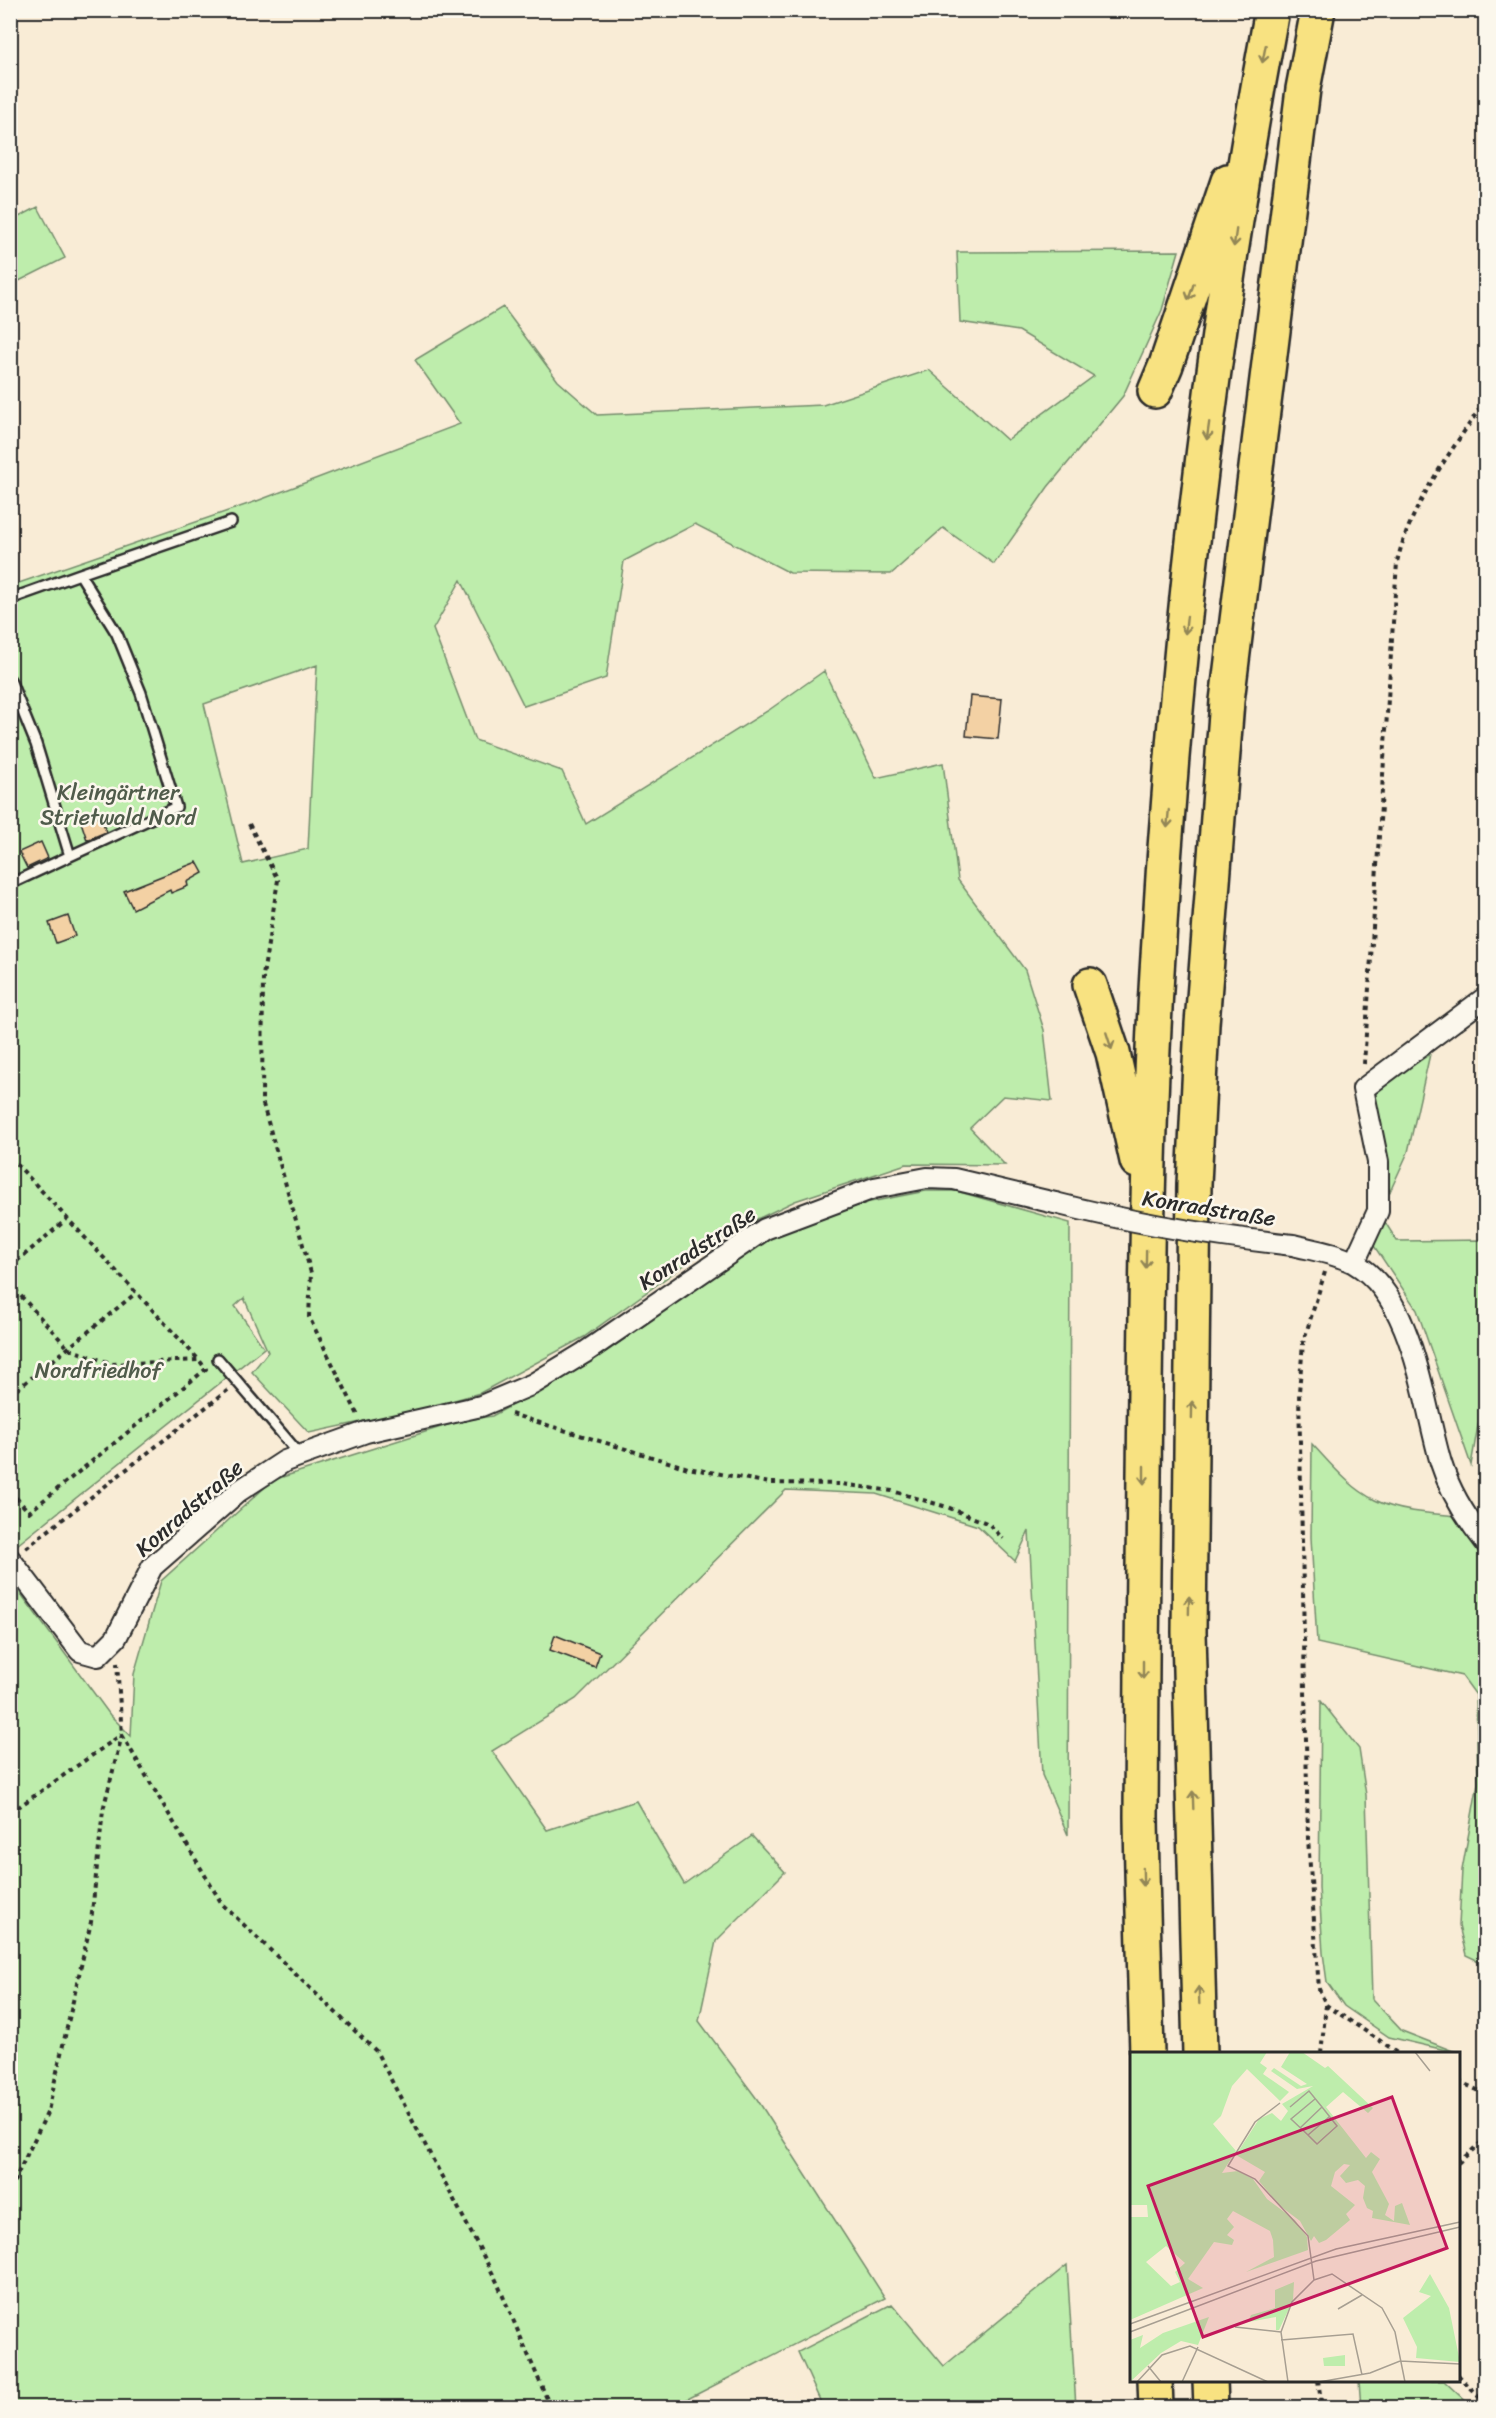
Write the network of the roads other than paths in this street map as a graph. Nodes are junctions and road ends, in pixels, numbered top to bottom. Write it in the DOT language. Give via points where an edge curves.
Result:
graph roads {
  1 [pos="1272,10"];
  2 [pos="1318,10"];
  3 [pos="1256,97"];
  4 [pos="1155,391"];
  5 [pos="231,522"];
  6 [pos="80,574"];
  7 [pos="10,598"];
  8 [pos="10,680"];
  9 [pos="70,856"];
  10 [pos="10,884"];
  11 [pos="1090,985"];
  12 [pos="1485,997"];
  13 [pos="1147,1200"];
  14 [pos="1354,1263"];
  15 [pos="218,1359"];
  16 [pos="301,1456"];
  17 [pos="1485,1542"];
  18 [pos="11,1560"];
  19 [pos="1147,2052"];
  20 [pos="1200,2052"];
  21 [pos="1155,2382"];
  22 [pos="1210,2382"];
  23 [pos="1156,2408"];
  24 [pos="1211,2408"];
  1 -- 3 [label="highway, one-way"];
  20 -- 2 [label="highway, one-way" via="1189,1632 1194,1184 1202,1024 1227,700 1303,89"];
  3 -- 4 [label="highway, one-way"];
  3 -- 13 [label="highway, one-way" via="1199,503 1179,695 1158,960"];
  5 -- 6 [label="lane"];
  6 -- 7 [label="lane"];
  6 -- 9 [label="lane" via="117,634 141,693 176,807"];
  8 -- 9 [label="lane" via="36,744"];
  9 -- 10 [label="lane"];
  11 -- 13 [label="highway, one-way" via="1113,1053"];
  12 -- 14 [label="street" via="1363,1089 1378,1162 1378,1211"];
  13 -- 19 [label="highway, one-way" via="1141,1818"];
  14 -- 16 [label="street, Konradstraße, bridge" via="1293,1245 1143,1224 954,1179 927,1178 874,1188 765,1229 533,1384 481,1406 366,1432"];
  14 -- 17 [label="street, Konradstraße" via="1387,1294 1404,1328 1442,1465 1455,1498"];
  15 -- 16 [label="lane"];
  16 -- 18 [label="street, Konradstraße" via="285,1461 239,1491 152,1567 116,1638 98,1656 80,1651"];
  21 -- 23 [label="highway"];
  22 -- 24 [label="highway"];
}
